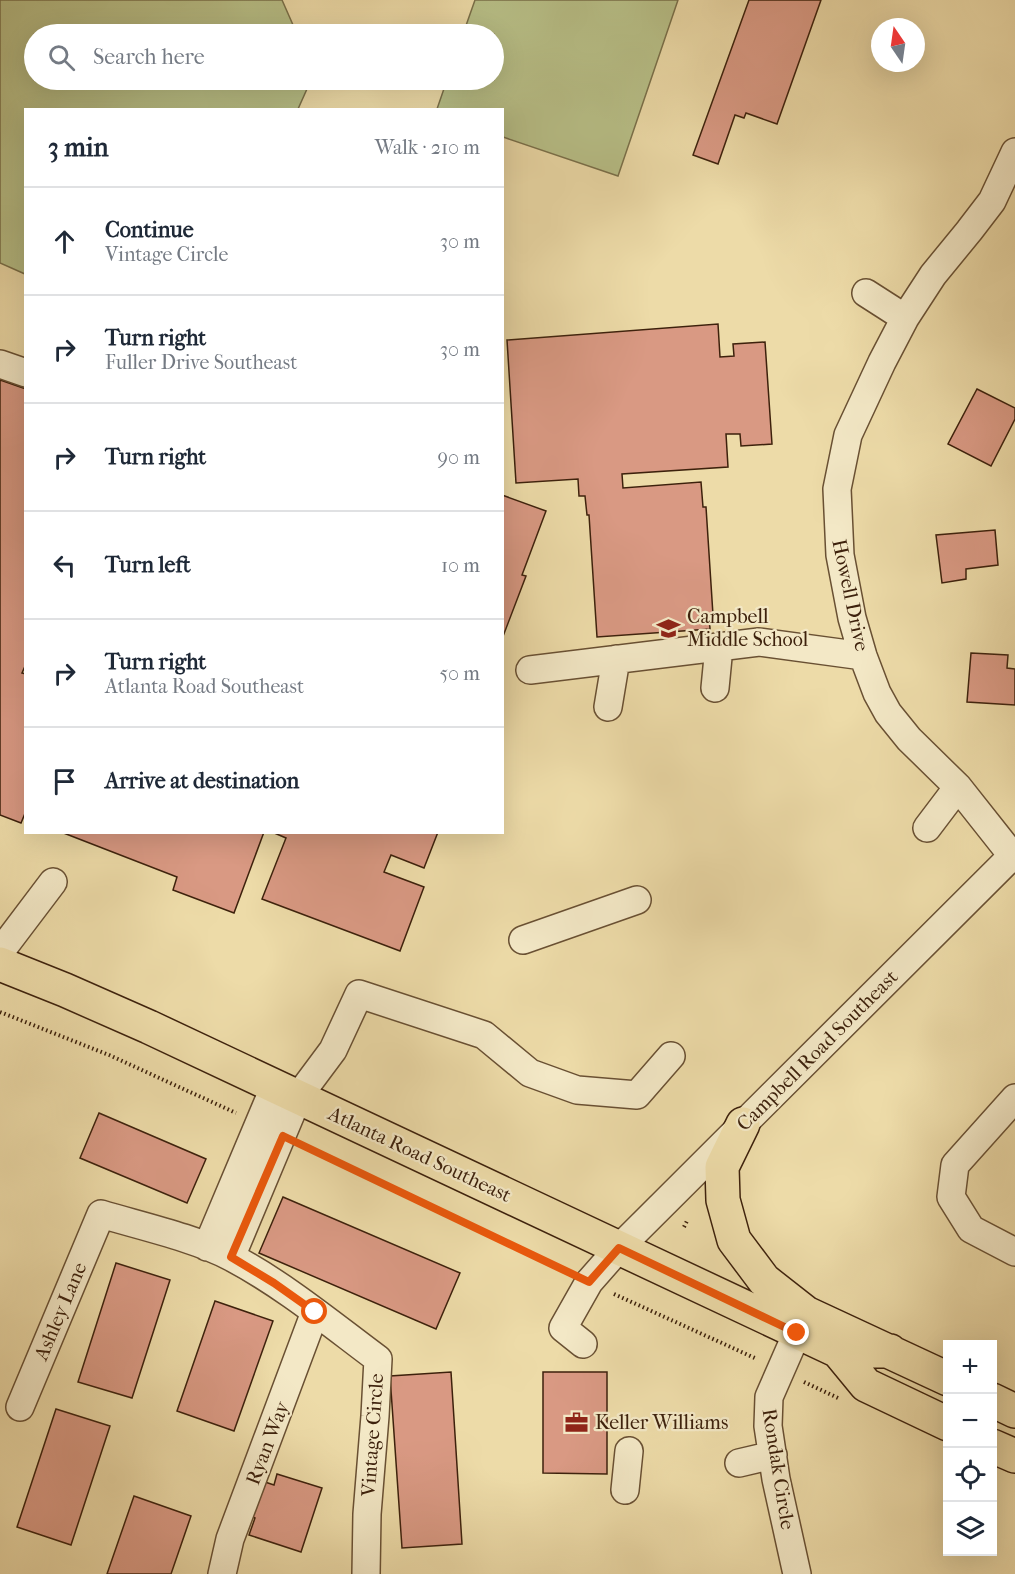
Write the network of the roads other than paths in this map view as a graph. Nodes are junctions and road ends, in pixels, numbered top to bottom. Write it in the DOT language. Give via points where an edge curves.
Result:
graph roads {
  1 [pos="1015,152"];
  2 [pos="866,293"];
  3 [pos="905,318"];
  4 [pos="0,364"];
  5 [pos="24,372"];
  6 [pos="719,647"];
  7 [pos="863,656"];
  8 [pos="616,659"];
  9 [pos="530,670"];
  10 [pos="715,688"];
  11 [pos="608,707"];
  12 [pos="958,787"];
  13 [pos="927,828"];
  14 [pos="1014,856"];
  15 [pos="53,882"];
  16 [pos="637,900"];
  17 [pos="523,940"];
  18 [pos="0,952"];
  19 [pos="0,964"];
  20 [pos="671,1056"];
  21 [pos="286,1092"];
  22 [pos="1015,1098"];
  23 [pos="743,1124"];
  24 [pos="101,1214"];
  25 [pos="619,1248"];
  26 [pos="219,1252"];
  27 [pos="1015,1252"];
  28 [pos="315,1312"];
  29 [pos="797,1333"];
  30 [pos="583,1344"];
  31 [pos="838,1351"];
  32 [pos="890,1351"];
  33 [pos="943,1377"];
  34 [pos="997,1403"];
  35 [pos="20,1407"];
  36 [pos="1015,1411"];
  37 [pos="943,1422"];
  38 [pos="997,1448"];
  39 [pos="629,1451"];
  40 [pos="773,1455"];
  41 [pos="1015,1456"];
  42 [pos="739,1463"];
  43 [pos="626,1490"];
  44 [pos="222,1574"];
  45 [pos="366,1574"];
  46 [pos="797,1574"];
  1 -- 3 [label="street, Howell Drive" via="992,201 933,275"];
  2 -- 3 [label="street"];
  3 -- 7 [label="street, Howell Drive" via="848,435 837,489 840,555"];
  4 -- 5 [label="street"];
  6 -- 7 [label="street" via="759,642"];
  6 -- 8 [label="street"];
  6 -- 10 [label="street"];
  7 -- 12 [label="street, Howell Drive" via="888,713"];
  8 -- 9 [label="street"];
  8 -- 11 [label="street"];
  12 -- 13 [label="street"];
  12 -- 14 [label="street, Howell Drive"];
  14 -- 23 [label="street, Campbell Road Southeast"];
  15 -- 18 [label="street"];
  16 -- 17 [label="street"];
  19 -- 21 [label="main road, Atlanta Road Southeast"];
  20 -- 21 [label="street" via="637,1095 576,1090 530,1073 484,1035 359,994 333,1050"];
  21 -- 25 [label="main road, Atlanta Road Southeast"];
  21 -- 26 [label="street"];
  22 -- 27 [label="street" via="955,1165 951,1197 971,1229"];
  23 -- 25 [label="street, Campbell Road Southeast"];
  23 -- 32 [label="main road" via="722,1167 723,1200 734,1240 764,1280 806,1313"];
  24 -- 26 [label="street, Vintage Circle"];
  24 -- 35 [label="street, Ashley Lane"];
  25 -- 29 [label="main road, Atlanta Road Southeast"];
  25 -- 30 [label="street, Campbell Road Southeast" via="589,1282 563,1328"];
  26 -- 28 [label="street, Vintage Circle"];
  28 -- 44 [label="street, Ryan Way" via="230,1539"];
  28 -- 45 [label="street, Vintage Circle" via="378,1359 366,1514"];
  29 -- 31 [label="main road, Atlanta Road Southeast"];
  29 -- 40 [label="street, Rondak Circle" via="769,1397"];
  31 -- 32 [label="main road, Atlanta Road Southeast"];
  31 -- 37 [label="main road, Atlanta Road Southeast" via="866,1385"];
  32 -- 33 [label="main road, Atlanta Road Southeast"];
  34 -- 36 [label="main road"];
  38 -- 41 [label="main road"];
  39 -- 43 [label="street"];
  40 -- 42 [label="street"];
  40 -- 46 [label="street, Rondak Circle"];
}
